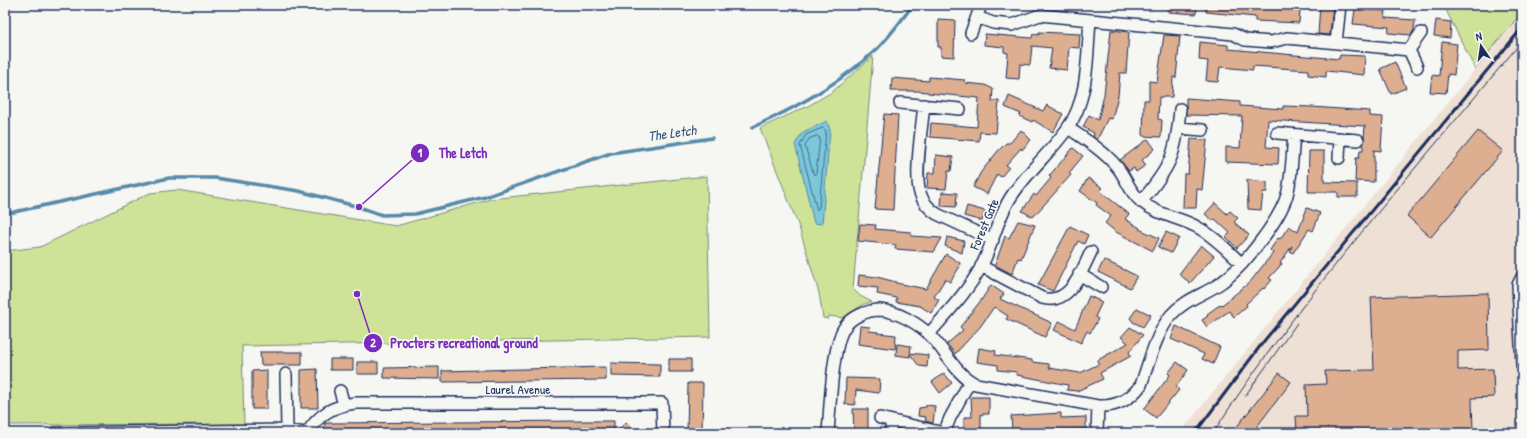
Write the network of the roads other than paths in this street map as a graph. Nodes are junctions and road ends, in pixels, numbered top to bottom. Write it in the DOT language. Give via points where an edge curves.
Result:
graph roads {
  1 [pos="981,5"];
  2 [pos="1340,5"];
  3 [pos="977,17"];
  4 [pos="1090,20"];
  5 [pos="971,33"];
  6 [pos="1421,33"];
  7 [pos="1336,43"];
  8 [pos="1409,50"];
  9 [pos="1417,67"];
  10 [pos="900,103"];
  11 [pos="924,105"];
  12 [pos="960,109"];
  13 [pos="1180,109"];
  14 [pos="1068,128"];
  15 [pos="1178,128"];
  16 [pos="1203,130"];
  17 [pos="1277,133"];
  18 [pos="1294,135"];
  19 [pos="1340,138"];
  20 [pos="1358,140"];
  21 [pos="1339,158"];
  22 [pos="1141,202"];
  23 [pos="993,240"];
  24 [pos="1091,252"];
  25 [pos="1242,264"];
  26 [pos="981,266"];
  27 [pos="1079,274"];
  28 [pos="1522,277"];
  29 [pos="1101,287"];
  30 [pos="929,334"];
  31 [pos="1522,359"];
  32 [pos="1522,365"];
  33 [pos="286,374"];
  34 [pos="970,382"];
  35 [pos="340,391"];
  36 [pos="344,405"];
  37 [pos="1098,406"];
  38 [pos="880,418"];
  39 [pos="892,421"];
  40 [pos="287,430"];
  41 [pos="61,433"];
  42 [pos="304,433"];
  43 [pos="307,433"];
  44 [pos="663,433"];
  45 [pos="828,433"];
  46 [pos="890,433"];
  47 [pos="944,433"];
  48 [pos="1097,433"];
  1 -- 3 [label="street"];
  2 -- 7 [label="street"];
  3 -- 4 [label="street" via="993,23 1012,25 1036,15"];
  3 -- 5 [label="street"];
  4 -- 7 [label="street" via="1233,34 1245,40 1271,42 1287,38"];
  4 -- 14 [label="street, Forest Gate" via="1081,98"];
  6 -- 8 [label="street"];
  7 -- 8 [label="street"];
  8 -- 9 [label="street"];
  10 -- 11 [label="street"];
  11 -- 12 [label="street"];
  11 -- 23 [label="street" via="917,179 922,199 930,210 941,217"];
  13 -- 15 [label="street"];
  14 -- 22 [label="street" via="1098,148 1118,169 1131,192"];
  14 -- 23 [label="street, Forest Gate" via="1010,197"];
  15 -- 16 [label="street"];
  15 -- 22 [label="street" via="1171,162"];
  17 -- 18 [label="street"];
  18 -- 19 [label="street"];
  18 -- 25 [label="street" via="1289,186 1283,206"];
  19 -- 20 [label="street"];
  19 -- 21 [label="street"];
  22 -- 25 [label="street" via="1159,214 1197,227 1213,237"];
  23 -- 26 [label="street, Forest Gate"];
  24 -- 27 [label="street"];
  25 -- 37 [label="street" via="1222,283 1180,307 1170,317 1141,385 1136,391 1117,404"];
  26 -- 27 [label="street" via="1047,299 1057,298 1068,292"];
  26 -- 30 [label="street, Forest Gate" via="958,300"];
  27 -- 29 [label="street"];
  28 -- 31 [label="street" via="1518,285"];
  30 -- 34 [label="street"];
  30 -- 45 [label="street" via="903,317 885,310 863,313 849,322 838,343"];
  31 -- 32 [label="street"];
  33 -- 40 [label="street"];
  34 -- 37 [label="street"];
  34 -- 47 [label="street"];
  35 -- 36 [label="street"];
  36 -- 43 [label="street, Laurel Avenue" via="331,409 314,421"];
  36 -- 44 [label="street, Laurel Avenue" via="662,403"];
  37 -- 48 [label="street"];
  38 -- 39 [label="street"];
  39 -- 46 [label="street"];
  39 -- 47 [label="street"];
  40 -- 41 [label="street"];
  40 -- 42 [label="street"];
}
